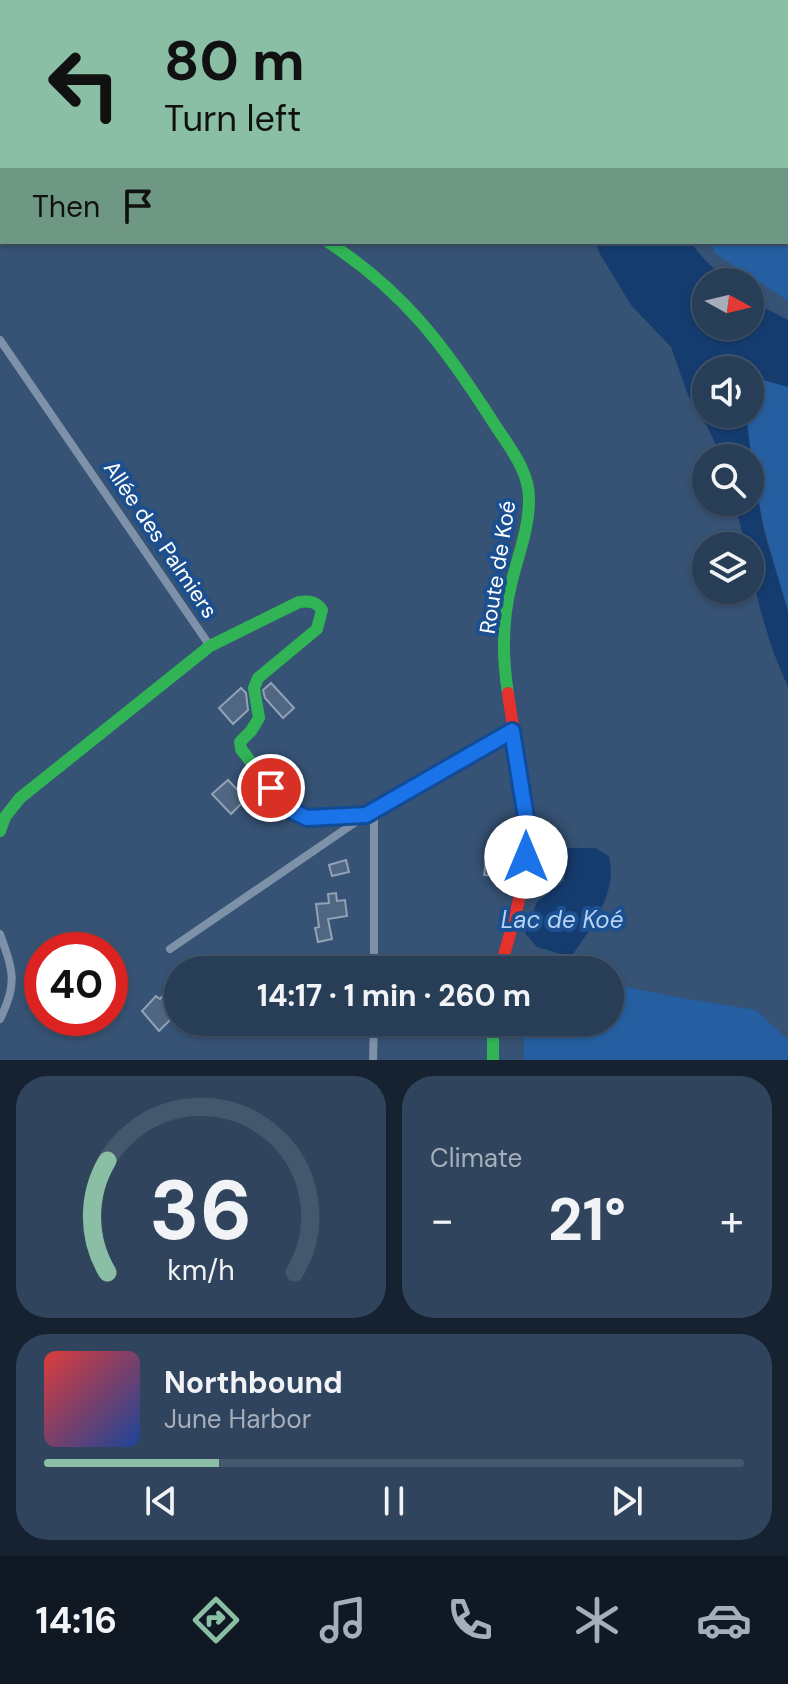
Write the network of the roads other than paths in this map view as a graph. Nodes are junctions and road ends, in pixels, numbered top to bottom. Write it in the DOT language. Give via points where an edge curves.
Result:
graph roads {
  1 [pos="331,244"];
  2 [pos="0,340"];
  3 [pos="210,646"];
  4 [pos="512,731"];
  5 [pos="370,813"];
  6 [pos="0,828"];
  7 [pos="0,934"];
  8 [pos="170,949"];
  9 [pos="374,956"];
  10 [pos="504,956"];
  11 [pos="0,1019"];
  12 [pos="374,1036"];
  13 [pos="493,1036"];
  14 [pos="373,1060"];
  15 [pos="493,1060"];
  1 -- 4 [label="street, Route de Koé" via="421,320 474,392 528,485 530,504 505,611"];
  2 -- 3 [label="street, Allée des Palmiers"];
  3 -- 5 [label="street" via="299,602 318,604 322,610 317,629 258,678 254,688 259,718 240,742 241,749 286,808 307,818"];
  3 -- 6 [label="street, Allée des Palmiers" via="20,798"];
  4 -- 5 [label="street"];
  4 -- 10 [label="street, Route de Koé" via="527,824 526,857"];
  5 -- 8 [label="street"];
  5 -- 9 [label="street"];
  7 -- 11 [label="street" via="13,975"];
  12 -- 14 [label="street"];
  13 -- 15 [label="street"];
}
